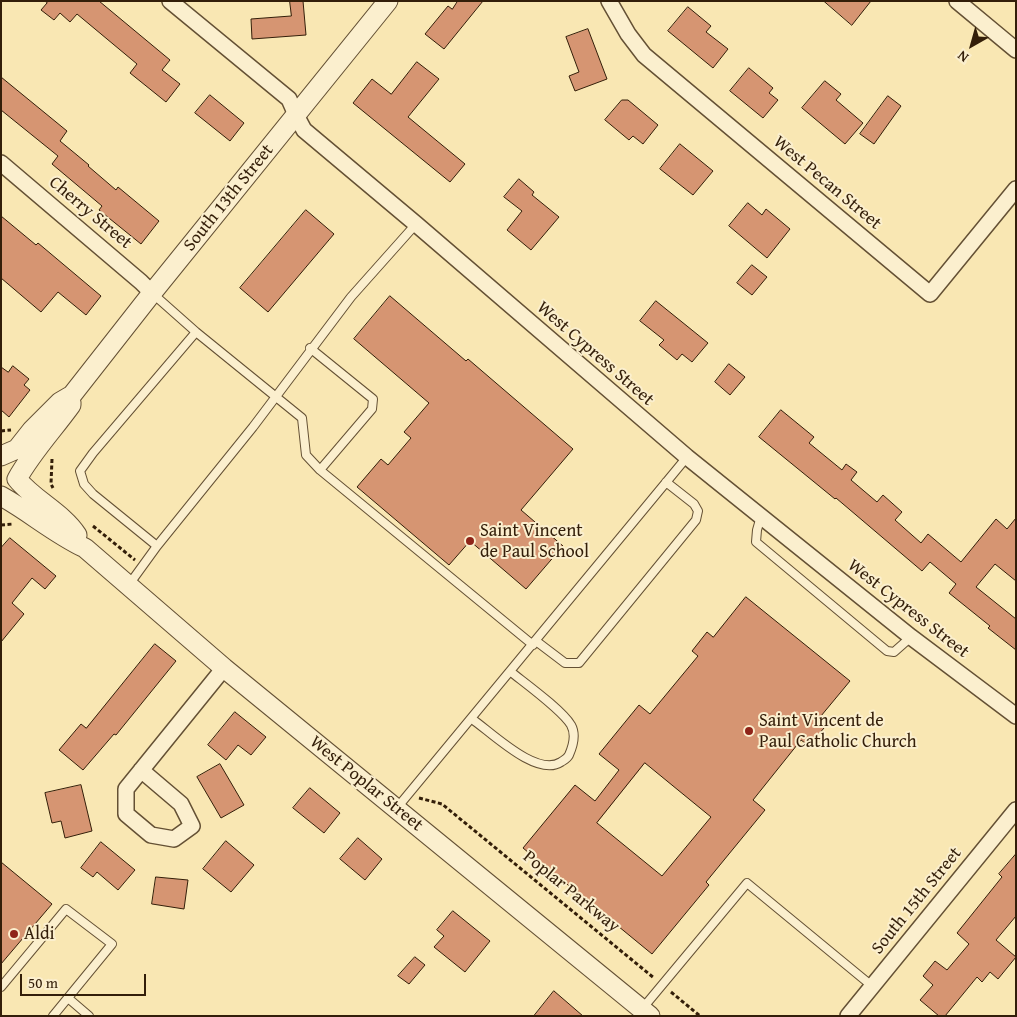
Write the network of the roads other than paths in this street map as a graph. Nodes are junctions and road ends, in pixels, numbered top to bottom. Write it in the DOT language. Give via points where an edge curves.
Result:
graph roads {
  1 [pos="170,1"];
  2 [pos="388,1"];
  3 [pos="609,1"];
  4 [pos="957,1"];
  5 [pos="1016,50"];
  6 [pos="296,115"];
  7 [pos="1,163"];
  8 [pos="1016,189"];
  9 [pos="416,224"];
  10 [pos="152,293"];
  11 [pos="196,332"];
  12 [pos="310,348"];
  13 [pos="72,395"];
  14 [pos="275,398"];
  15 [pos="1,457"];
  16 [pos="687,457"];
  17 [pos="320,470"];
  18 [pos="17,479"];
  19 [pos="666,482"];
  20 [pos="1,495"];
  21 [pos="761,516"];
  22 [pos="156,546"];
  23 [pos="85,548"];
  24 [pos="128,586"];
  25 [pos="911,637"];
  26 [pos="534,643"];
  27 [pos="224,668"];
  28 [pos="510,672"];
  29 [pos="1016,716"];
  30 [pos="472,719"];
  31 [pos="142,770"];
  32 [pos="396,809"];
  33 [pos="1016,810"];
  34 [pos="872,986"];
  35 [pos="1,987"];
  36 [pos="68,998"];
  37 [pos="646,1012"];
  38 [pos="53,1016"];
  39 [pos="89,1016"];
  40 [pos="848,1016"];
  1 -- 6 [label="street, West Cypress Street" via="289,99"];
  2 -- 6 [label="street, South 13th Street"];
  3 -- 8 [label="street, West Pecan Street" via="644,55 930,294"];
  4 -- 5 [label="street"];
  6 -- 9 [label="street, West Cypress Street" via="304,130"];
  6 -- 10 [label="street, South 13th Street"];
  7 -- 10 [label="street, Cherry Street"];
  9 -- 12 [label="lane" via="350,297"];
  9 -- 16 [label="street, West Cypress Street"];
  10 -- 11 [label="lane"];
  10 -- 13 [label="street, South 13th Street"];
  11 -- 14 [label="lane"];
  11 -- 22 [label="lane" via="80,472 84,484 93,494"];
  12 -- 14 [label="lane"];
  12 -- 17 [label="lane" via="373,400 372,409"];
  13 -- 15 [label="street, South 13th Street" via="60,402 16,450"];
  13 -- 18 [label="street, South 13th Street" via="71,405"];
  14 -- 17 [label="lane" via="302,418 306,455"];
  14 -- 22 [label="lane"];
  15 -- 18 [label="street, West Poplar Street" via="14,466"];
  16 -- 19 [label="lane"];
  16 -- 21 [label="street, West Cypress Street"];
  17 -- 26 [label="lane"];
  18 -- 20 [label="street, South 13th Street" via="12,490"];
  18 -- 23 [label="street, West Poplar Street" via="75,532"];
  19 -- 26 [label="lane"];
  19 -- 26 [label="lane" via="694,504 698,511 696,520 579,663 565,663"];
  20 -- 23 [label="street, West Poplar Street"];
  21 -- 25 [label="street, West Cypress Street"];
  21 -- 25 [label="lane" via="756,542 887,651 894,652"];
  22 -- 24 [label="lane"];
  23 -- 24 [label="street, West Poplar Street"];
  24 -- 27 [label="street, West Poplar Street"];
  25 -- 29 [label="street, West Cypress Street"];
  26 -- 28 [label="lane"];
  27 -- 31 [label="street"];
  27 -- 32 [label="street, West Poplar Street"];
  28 -- 30 [label="lane"];
  28 -- 30 [label="lane" via="571,726 574,742 568,757 557,765 533,762"];
  30 -- 32 [label="lane"];
  31 -- 31 [label="street" via="181,804 192,826 174,839 151,835 126,814 126,789"];
  32 -- 37 [label="street, West Poplar Street"];
  33 -- 34 [label="street, South 15th Street"];
  34 -- 37 [label="lane" via="747,883 662,985"];
  34 -- 40 [label="street, South 15th Street"];
  35 -- 36 [label="lane" via="66,909 112,944"];
  36 -- 38 [label="lane"];
  36 -- 39 [label="lane"];
}
